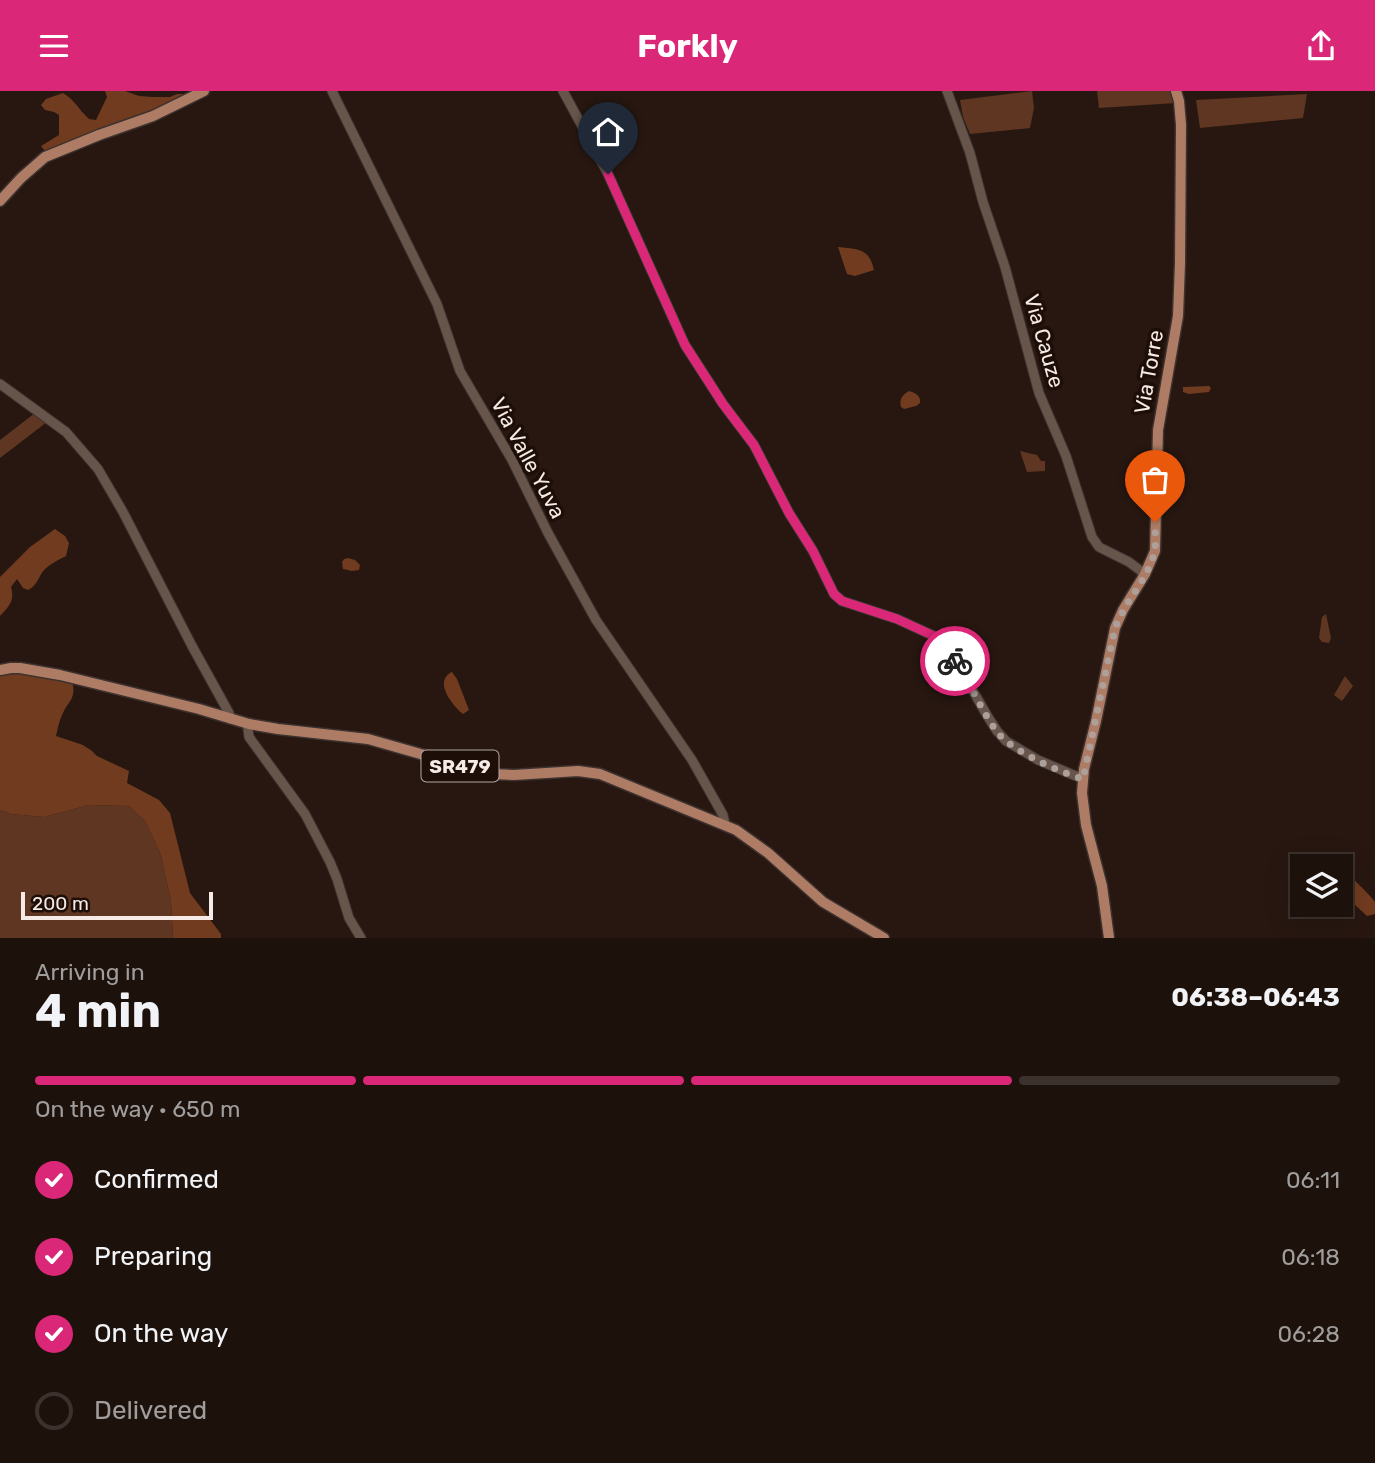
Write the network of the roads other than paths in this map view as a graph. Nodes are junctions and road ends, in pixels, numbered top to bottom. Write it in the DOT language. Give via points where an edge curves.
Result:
graph roads {
  1 [pos="204,91"];
  2 [pos="331,91"];
  3 [pos="563,91"];
  4 [pos="947,91"];
  5 [pos="1176,91"];
  6 [pos="0,201"];
  7 [pos="0,384"];
  8 [pos="1145,574"];
  9 [pos="1,669"];
  10 [pos="230,719"];
  11 [pos="249,724"];
  12 [pos="1083,779"];
  13 [pos="725,824"];
  14 [pos="360,938"];
  15 [pos="884,938"];
  16 [pos="1109,938"];
  1 -- 6 [label="main road" via="153,116 45,157"];
  2 -- 13 [label="street, Via Valle Yuva" via="437,305 460,371 596,619 692,760"];
  3 -- 12 [label="street" via="608,174 685,345 754,445 834,594 934,636 953,657 1006,741"];
  4 -- 8 [label="street, Via Cauze" via="1005,267 1039,393 1066,456 1092,537 1099,547"];
  5 -- 8 [label="main road, Via Torre" via="1181,125 1178,316 1158,430 1154,551"];
  7 -- 10 [label="street" via="66,432 98,469"];
  8 -- 12 [label="main road, Via Torre" via="1115,628"];
  9 -- 10 [label="main road, SR479" via="60,675"];
  10 -- 11 [label="main road, SR479"];
  11 -- 13 [label="main road, SR479" via="368,739 491,774 600,774"];
  11 -- 14 [label="street" via="249,737 305,814"];
  12 -- 16 [label="main road, Via Torre" via="1086,825 1102,886"];
  13 -- 15 [label="main road, SR479" via="756,843 823,902"];
}
